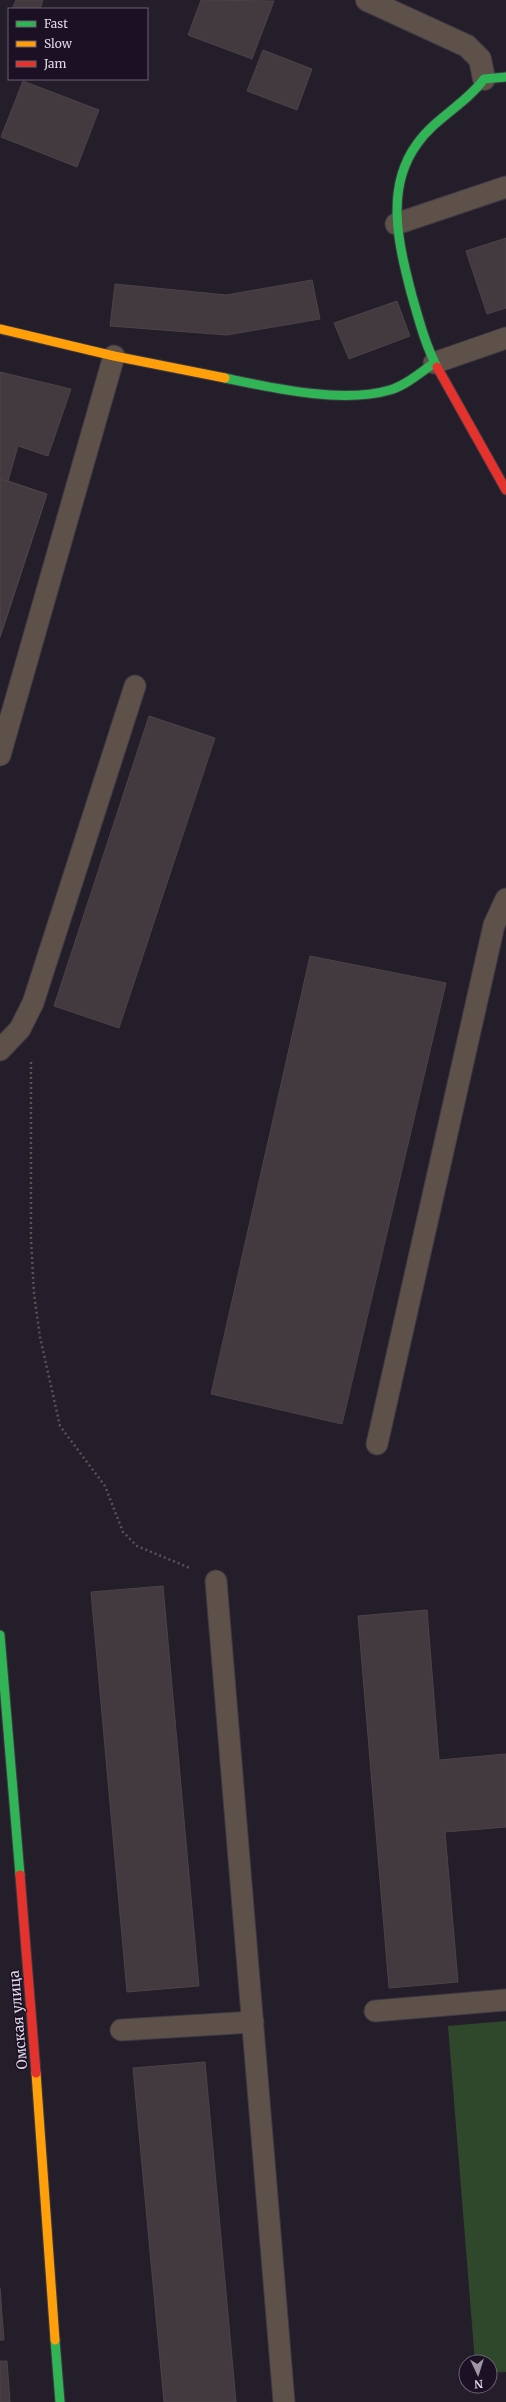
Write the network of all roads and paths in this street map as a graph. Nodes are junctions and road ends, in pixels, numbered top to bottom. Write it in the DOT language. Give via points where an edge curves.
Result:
graph roads {
  1 [pos="367,0"];
  2 [pos="506,77"];
  3 [pos="484,79"];
  4 [pos="506,187"];
  5 [pos="396,224"];
  6 [pos="0,329"];
  7 [pos="506,338"];
  8 [pos="114,356"];
  9 [pos="434,362"];
  10 [pos="506,490"];
  11 [pos="135,686"];
  12 [pos="0,756"];
  13 [pos="506,899"];
  14 [pos="0,1050"];
  15 [pos="32,1055"];
  16 [pos="377,1444"];
  17 [pos="216,1581"];
  18 [pos="0,1635"];
  19 [pos="506,2000"];
  20 [pos="375,2011"];
  21 [pos="253,2022"];
  22 [pos="121,2030"];
  23 [pos="60,2402"];
  24 [pos="284,2402"];
  1 -- 3 [label="street" via="467,46 480,59"];
  2 -- 3 [label="street"];
  3 -- 5 [label="street" via="475,92 452,108 413,150 397,189"];
  4 -- 5 [label="lane"];
  5 -- 9 [label="street" via="418,316"];
  6 -- 8 [label="street"];
  7 -- 9 [label="lane"];
  8 -- 9 [label="street" via="279,389 360,397 391,390 411,380"];
  8 -- 12 [label="lane"];
  9 -- 10 [label="street"];
  11 -- 14 [label="lane" via="33,1004 20,1029"];
  13 -- 16 [label="lane" via="494,925"];
  15 -- 17 [label="path" via="31,1231 34,1294 40,1337 60,1426 105,1486 123,1532 137,1546"];
  17 -- 21 [label="lane"];
  18 -- 23 [label="street, Омская улица" via="33,2026"];
  19 -- 20 [label="lane"];
  21 -- 22 [label="lane"];
  21 -- 24 [label="lane"];
}
